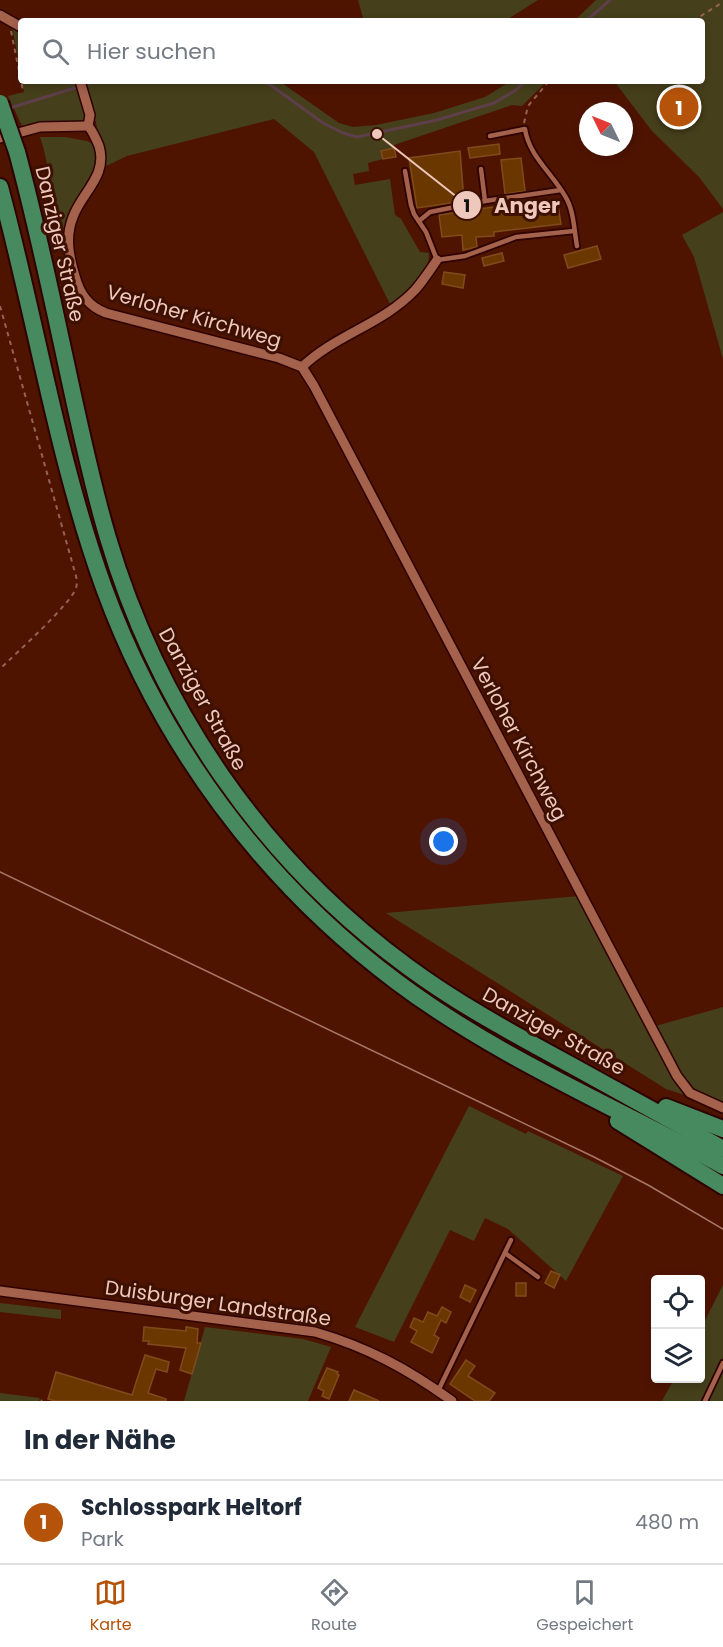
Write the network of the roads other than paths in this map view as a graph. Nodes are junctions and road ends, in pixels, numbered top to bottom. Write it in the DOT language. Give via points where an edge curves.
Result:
graph roads {
  1 [pos="0,15"];
  2 [pos="18,26"];
  3 [pos="81,84"];
  4 [pos="0,103"];
  5 [pos="88,126"];
  6 [pos="490,136"];
  7 [pos="0,138"];
  8 [pos="481,169"];
  9 [pos="405,171"];
  10 [pos="0,187"];
  11 [pos="561,190"];
  12 [pos="485,201"];
  13 [pos="419,222"];
  14 [pos="574,231"];
  15 [pos="577,246"];
  16 [pos="437,260"];
  17 [pos="302,367"];
  18 [pos="559,1080"];
  19 [pos="620,1092"];
  20 [pos="723,1108"];
  21 [pos="723,1129"];
  22 [pos="723,1149"];
  23 [pos="723,1166"];
  24 [pos="723,1186"];
  25 [pos="511,1240"];
  26 [pos="504,1253"];
  27 [pos="538,1277"];
  28 [pos="0,1291"];
  29 [pos="723,1363"];
  30 [pos="438,1391"];
  31 [pos="452,1401"];
  32 [pos="705,1401"];
  1 -- 2 [label="street"];
  3 -- 5 [label="street, Verloher Kirchweg" via="91,119"];
  4 -- 19 [label="highway, Danziger Straße, bridge" via="40,244 107,538 144,641 201,748 264,834 348,918 408,967 486,1018"];
  5 -- 7 [label="street" via="40,128"];
  5 -- 17 [label="street, Verloher Kirchweg" via="99,148 100,168 72,218 68,244 85,299 106,314"];
  6 -- 11 [label="lane" via="525,129 533,152"];
  8 -- 12 [label="lane"];
  9 -- 13 [label="lane" via="411,205"];
  10 -- 18 [label="highway, Danziger Straße" via="72,480 104,588 156,705 188,759 247,839 337,933 437,1010"];
  11 -- 12 [label="lane"];
  11 -- 14 [label="lane"];
  12 -- 13 [label="lane" via="430,212"];
  13 -- 16 [label="lane"];
  14 -- 15 [label="lane"];
  14 -- 16 [label="lane" via="516,237 465,256"];
  16 -- 17 [label="street, Verloher Kirchweg" via="401,302 324,348"];
  17 -- 20 [label="street, Verloher Kirchweg" via="676,1076 690,1093"];
  18 -- 23 [label="highway, Danziger Straße"];
  18 -- 24 [label="highway" via="565,1092"];
  19 -- 21 [label="highway" via="637,1093"];
  19 -- 22 [label="highway, Danziger Straße"];
  25 -- 26 [label="lane"];
  26 -- 27 [label="lane"];
  26 -- 30 [label="lane"];
  28 -- 30 [label="street, Duisburger Landstraße" via="315,1332 382,1356"];
  29 -- 32 [label="lane"];
  30 -- 31 [label="street, Duisburger Landstraße"];
}
